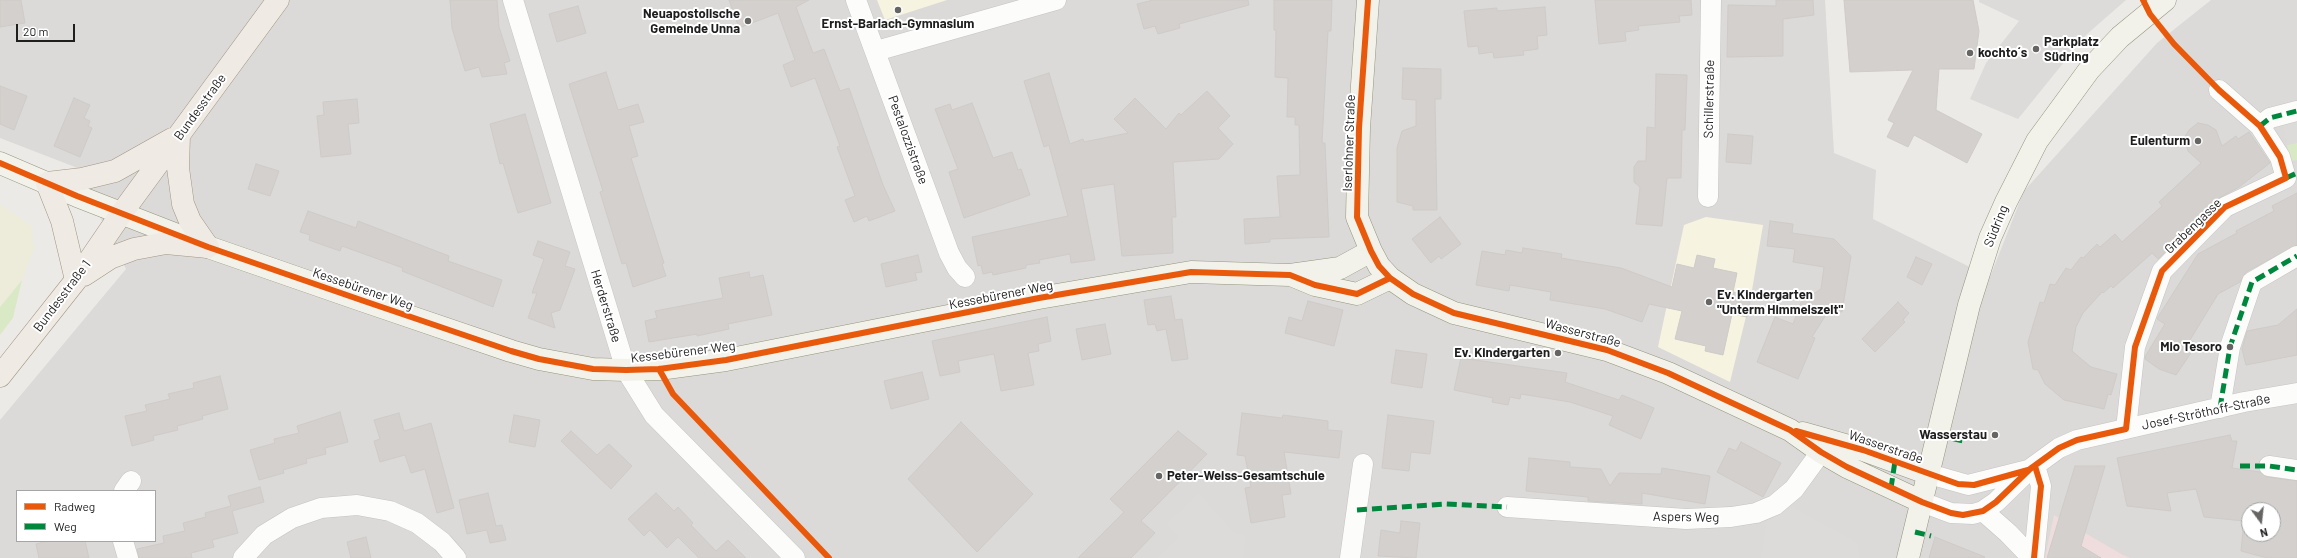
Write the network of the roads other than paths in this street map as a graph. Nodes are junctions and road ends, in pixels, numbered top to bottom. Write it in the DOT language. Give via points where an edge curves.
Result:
graph roads {
  1 [pos="278,0"];
  2 [pos="513,0"];
  3 [pos="856,0"];
  4 [pos="1056,0"];
  5 [pos="1368,0"];
  6 [pos="1711,0"];
  7 [pos="2165,0"];
  8 [pos="876,51"];
  9 [pos="2219,90"];
  10 [pos="2297,110"];
  11 [pos="2260,126"];
  12 [pos="179,135"];
  13 [pos="0,163"];
  14 [pos="2292,176"];
  15 [pos="47,183"];
  16 [pos="1708,197"];
  17 [pos="121,214"];
  18 [pos="208,247"];
  19 [pos="1371,251"];
  20 [pos="2297,256"];
  21 [pos="1290,275"];
  22 [pos="966,277"];
  23 [pos="1390,278"];
  24 [pos="76,280"];
  25 [pos="626,370"];
  26 [pos="0,376"];
  27 [pos="2297,393"];
  28 [pos="2220,408"];
  29 [pos="2126,429"];
  30 [pos="1937,439"];
  31 [pos="1828,447"];
  32 [pos="1898,462"];
  33 [pos="1363,464"];
  34 [pos="2269,466"];
  35 [pos="2032,467"];
  36 [pos="2297,470"];
  37 [pos="1929,474"];
  38 [pos="1922,502"];
  39 [pos="1507,507"];
  40 [pos="1983,511"];
  41 [pos="123,542"];
  42 [pos="128,558"];
  43 [pos="243,558"];
  44 [pos="456,558"];
  45 [pos="795,558"];
  46 [pos="1350,558"];
  47 [pos="1908,558"];
  48 [pos="2033,558"];
  1 -- 12 [label="main road, Bundesstraße"];
  2 -- 25 [label="street, Herderstraße"];
  3 -- 8 [label="street, Pestalozzistraße"];
  4 -- 8 [label="street"];
  5 -- 19 [label="main road, Iserlohner Straße" via="1359,128 1357,217"];
  6 -- 16 [label="street, Schillerstraße"];
  7 -- 30 [label="main road, Südring" via="2120,37 2089,70 2056,113 2024,165 1993,231 1977,276"];
  8 -- 22 [label="street, Pestalozzistraße" via="949,253 957,268"];
  9 -- 11 [label="street, Grabengasse"];
  10 -- 11 [label="street" via="2270,118"];
  11 -- 14 [label="street, Grabengasse"];
  12 -- 15 [label="main road" via="115,171 82,179"];
  12 -- 17 [label="main road, Bundesstraße"];
  12 -- 18 [label="main road" via="178,168 182,204"];
  13 -- 15 [label="main road, Kessebürener Weg"];
  14 -- 29 [label="street, Grabengasse" via="2225,207 2162,271 2135,347"];
  15 -- 17 [label="main road, Kessebürener Weg"];
  15 -- 24 [label="main road" via="62,221"];
  17 -- 18 [label="main road, Kessebürener Weg"];
  17 -- 24 [label="main road, Bundesstraße 1"];
  18 -- 24 [label="main road" via="166,243 134,249 110,258"];
  18 -- 25 [label="main road, Kessebürener Weg" via="511,351 593,369"];
  19 -- 21 [label="main road, Kessebürener Weg" via="1340,268"];
  19 -- 23 [label="main road, Iserlohner Straße" via="1379,266"];
  20 -- 28 [label="street" via="2252,282 2230,347"];
  21 -- 23 [label="main road, Kessebürener Weg" via="1315,285 1357,294"];
  21 -- 25 [label="main road, Kessebürener Weg" via="1190,272 1039,298 726,360 659,369"];
  23 -- 31 [label="main road, Wasserstraße" via="1412,294 1454,313 1607,350 1668,373"];
  24 -- 26 [label="main road, Bundesstraße 1"];
  25 -- 45 [label="street, Herderstraße" via="654,415"];
  27 -- 28 [label="street, Josef-Ströthoff-Straße"];
  28 -- 29 [label="street, Josef-Ströthoff-Straße"];
  29 -- 35 [label="street, Josef-Ströthoff-Straße" via="2077,440 2059,448"];
  30 -- 32 [label="main road"];
  30 -- 37 [label="main road, Südring"];
  31 -- 32 [label="main road, Wasserstraße"];
  31 -- 38 [label="main road, Wasserstraße"];
  31 -- 39 [label="street, Aspers Weg" via="1794,489 1776,505 1756,513 1731,518 1686,518"];
  32 -- 37 [label="main road, Wasserstraße"];
  33 -- 46 [label="street"];
  34 -- 36 [label="street"];
  35 -- 37 [label="street, Josef-Ströthoff-Straße" via="1968,486"];
  35 -- 40 [label="street, Josef-Ströthoff-Straße"];
  35 -- 48 [label="street" via="2041,486"];
  37 -- 38 [label="main road, Südring"];
  38 -- 40 [label="street, Josef-Ströthoff-Straße" via="1964,515"];
  38 -- 47 [label="main road, Südring"];
  40 -- 48 [label="street"];
  41 -- 42 [label="street"];
  43 -- 44 [label="street" via="264,535 292,518 320,508 357,505 390,512 417,523 442,542"];
}
